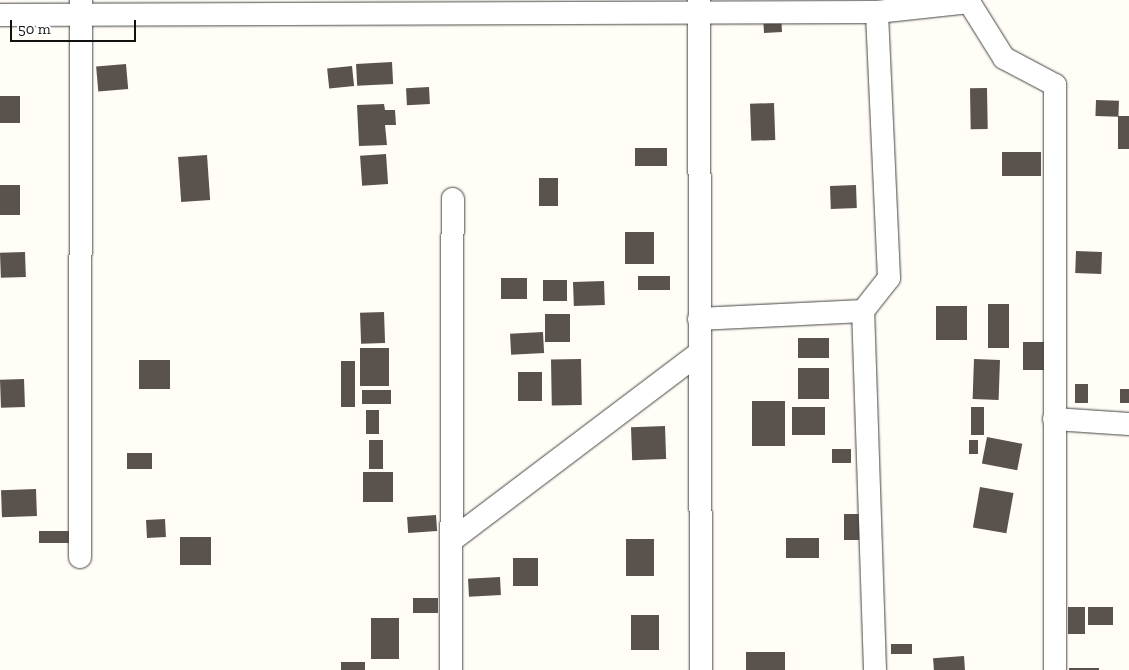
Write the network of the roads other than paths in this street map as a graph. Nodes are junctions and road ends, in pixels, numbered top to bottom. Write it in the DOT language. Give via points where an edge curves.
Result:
graph roads {
  1 [pos="699,6"];
  2 [pos="81,7"];
  3 [pos="357,7"];
  4 [pos="877,12"];
  5 [pos="0,15"];
  6 [pos="453,199"];
  7 [pos="863,311"];
  8 [pos="699,319"];
  9 [pos="699,353"];
  10 [pos="1054,419"];
  11 [pos="1129,424"];
  12 [pos="452,540"];
  13 [pos="80,558"];
  14 [pos="451,670"];
  15 [pos="701,670"];
  16 [pos="875,670"];
  17 [pos="1055,670"];
  1 -- 3 [label="street"];
  1 -- 4 [label="street"];
  1 -- 8 [label="street"];
  2 -- 3 [label="street"];
  2 -- 5 [label="street"];
  2 -- 13 [label="street"];
  4 -- 7 [label="street" via="888,278"];
  4 -- 10 [label="street" via="969,2 1004,58 1055,85"];
  6 -- 12 [label="street"];
  7 -- 8 [label="street"];
  7 -- 16 [label="street"];
  8 -- 9 [label="street"];
  9 -- 12 [label="street"];
  9 -- 15 [label="street"];
  10 -- 11 [label="street"];
  10 -- 17 [label="street"];
  12 -- 14 [label="street"];
}
